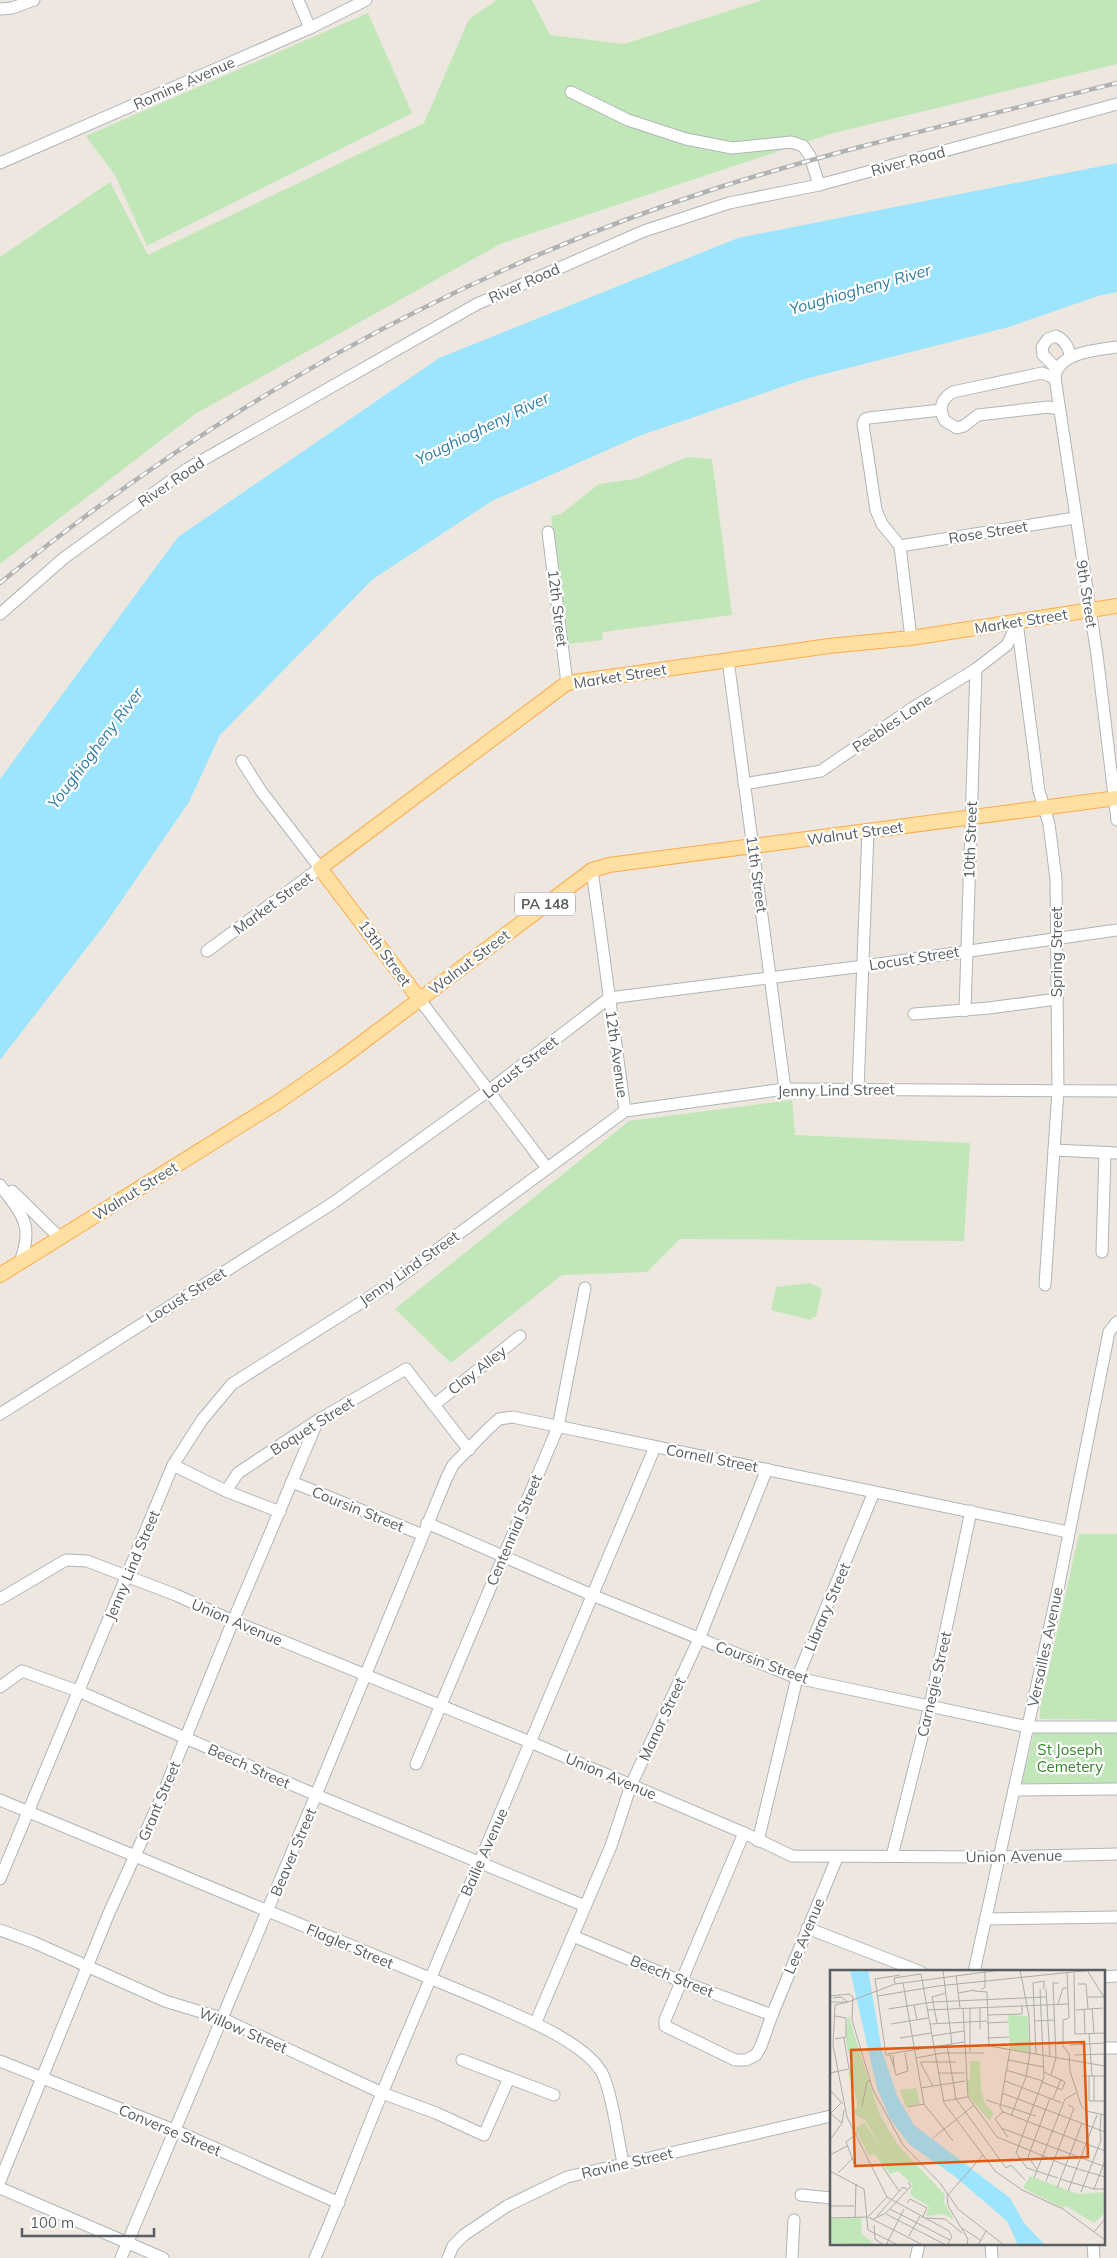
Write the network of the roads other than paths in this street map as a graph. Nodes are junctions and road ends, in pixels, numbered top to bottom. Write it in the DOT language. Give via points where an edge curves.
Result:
graph roads {
  1 [pos="34,0"];
  2 [pos="298,0"];
  3 [pos="366,0"];
  4 [pos="0,9"];
  5 [pos="310,28"];
  6 [pos="571,92"];
  7 [pos="1117,104"];
  8 [pos="0,163"];
  9 [pos="819,185"];
  10 [pos="1117,347"];
  11 [pos="1071,356"];
  12 [pos="1056,373"];
  13 [pos="1060,409"];
  14 [pos="941,410"];
  15 [pos="1075,518"];
  16 [pos="548,532"];
  17 [pos="900,546"];
  18 [pos="1117,606"];
  19 [pos="1090,609"];
  20 [pos="0,614"];
  21 [pos="1018,622"];
  22 [pos="911,638"];
  23 [pos="728,660"];
  24 [pos="976,669"];
  25 [pos="568,683"];
  26 [pos="242,761"];
  27 [pos="744,784"];
  28 [pos="1115,798"];
  29 [pos="1045,808"];
  30 [pos="971,817"];
  31 [pos="1117,820"];
  32 [pos="868,832"];
  33 [pos="754,847"];
  34 [pos="320,868"];
  35 [pos="592,870"];
  36 [pos="1117,930"];
  37 [pos="1056,939"];
  38 [pos="967,950"];
  39 [pos="207,952"];
  40 [pos="864,966"];
  41 [pos="771,977"];
  42 [pos="609,998"];
  43 [pos="420,1000"];
  44 [pos="1057,1000"];
  45 [pos="965,1011"];
  46 [pos="914,1014"];
  47 [pos="785,1089"];
  48 [pos="858,1089"];
  49 [pos="1058,1090"];
  50 [pos="488,1091"];
  51 [pos="1117,1091"];
  52 [pos="625,1111"];
  53 [pos="1054,1150"];
  54 [pos="1105,1153"];
  55 [pos="1117,1153"];
  56 [pos="547,1168"];
  57 [pos="0,1179"];
  58 [pos="0,1185"];
  59 [pos="27,1213"];
  60 [pos="60,1238"];
  61 [pos="1102,1252"];
  62 [pos="19,1264"];
  63 [pos="0,1275"];
  64 [pos="1045,1284"];
  65 [pos="585,1288"];
  66 [pos="1116,1322"];
  67 [pos="520,1336"];
  68 [pos="434,1405"];
  69 [pos="0,1414"];
  70 [pos="318,1420"];
  71 [pos="558,1427"];
  72 [pos="655,1447"];
  73 [pos="469,1450"];
  74 [pos="173,1465"];
  75 [pos="767,1470"];
  76 [pos="292,1482"];
  77 [pos="226,1491"];
  78 [pos="874,1492"];
  79 [pos="971,1511"];
  80 [pos="280,1512"];
  81 [pos="427,1523"];
  82 [pos="1068,1532"];
  83 [pos="423,1535"];
  84 [pos="502,1557"];
  85 [pos="128,1577"];
  86 [pos="592,1595"];
  87 [pos="0,1599"];
  88 [pos="233,1621"];
  89 [pos="699,1639"];
  90 [pos="366,1676"];
  91 [pos="797,1678"];
  92 [pos="0,1687"];
  93 [pos="78,1690"];
  94 [pos="440,1705"];
  95 [pos="930,1705"];
  96 [pos="1028,1726"];
  97 [pos="1117,1727"];
  98 [pos="186,1738"];
  99 [pos="530,1742"];
  100 [pos="416,1764"];
  101 [pos="631,1785"];
  102 [pos="1117,1789"];
  103 [pos="1014,1790"];
  104 [pos="316,1795"];
  105 [pos="0,1800"];
  106 [pos="29,1812"];
  107 [pos="744,1832"];
  108 [pos="758,1841"];
  109 [pos="1117,1854"];
  110 [pos="135,1856"];
  111 [pos="892,1856"];
  112 [pos="1000,1857"];
  113 [pos="837,1858"];
  114 [pos="478,1863"];
  115 [pos="0,1879"];
  116 [pos="586,1906"];
  117 [pos="268,1912"];
  118 [pos="1117,1917"];
  119 [pos="985,1919"];
  120 [pos="807,1928"];
  121 [pos="0,1930"];
  122 [pos="573,1936"];
  123 [pos="88,1967"];
  124 [pos="916,1970"];
  125 [pos="974,1970"];
  126 [pos="1104,1976"];
  127 [pos="1117,1976"];
  128 [pos="430,1980"];
  129 [pos="683,1982"];
  130 [pos="772,2015"];
  131 [pos="222,2018"];
  132 [pos="535,2024"];
  133 [pos="1104,2048"];
  134 [pos="1117,2048"];
  135 [pos="462,2060"];
  136 [pos="0,2061"];
  137 [pos="41,2078"];
  138 [pos="509,2078"];
  139 [pos="382,2092"];
  140 [pos="554,2094"];
  141 [pos="830,2116"];
  142 [pos="174,2130"];
  143 [pos="624,2164"];
  144 [pos="0,2180"];
  145 [pos="0,2188"];
  146 [pos="801,2195"];
  147 [pos="830,2198"];
  148 [pos="339,2203"];
  149 [pos="794,2220"];
  150 [pos="128,2242"];
  151 [pos="121,2258"];
  152 [pos="163,2258"];
  153 [pos="314,2258"];
  154 [pos="448,2258"];
  155 [pos="792,2258"];
  1 -- 4 [label="street"];
  2 -- 5 [label="street"];
  3 -- 5 [label="street, Romine Avenue"];
  5 -- 8 [label="street, Romine Avenue"];
  6 -- 9 [label="street" via="628,120 686,139 732,148 791,142 803,146 810,156"];
  7 -- 9 [label="street, River Road"];
  9 -- 20 [label="street, River Road" via="728,203 644,231 477,304 187,468 64,558"];
  10 -- 11 [label="street"];
  11 -- 12 [label="street"];
  11 -- 12 [label="street, 9th Street" via="1062,339 1056,336 1048,339 1042,347 1043,355"];
  12 -- 13 [label="street, 9th Street"];
  12 -- 14 [label="street" via="1042,373 953,392 942,402"];
  13 -- 14 [label="street" via="1048,407 978,416 957,428 945,421"];
  13 -- 15 [label="street, 9th Street"];
  14 -- 17 [label="street" via="869,418 863,424 876,510 882,524"];
  15 -- 17 [label="street, Rose Street"];
  15 -- 19 [label="street, 9th Street"];
  16 -- 25 [label="street, 12th Street"];
  17 -- 22 [label="street"];
  18 -- 19 [label="main road, Market Street"];
  19 -- 21 [label="main road, Market Street"];
  19 -- 28 [label="street, 9th Street"];
  21 -- 22 [label="main road, Market Street"];
  21 -- 24 [label="street, Peebles Lane" via="1007,645"];
  21 -- 29 [label="street, Spring Street" via="1037,772"];
  22 -- 23 [label="main road, Market Street"];
  23 -- 25 [label="main road, Market Street"];
  23 -- 27 [label="street, 11th Street"];
  24 -- 27 [label="street, Peebles Lane" via="821,771"];
  24 -- 30 [label="street, 10th Street"];
  25 -- 34 [label="main road, Market Street"];
  26 -- 34 [label="street, 13th Street"];
  27 -- 33 [label="street, 11th Street"];
  28 -- 29 [label="main road, Walnut Street / PA 148"];
  28 -- 31 [label="street, 9th Street"];
  29 -- 30 [label="main road, Walnut Street / PA 148"];
  29 -- 37 [label="street, Spring Street" via="1056,879"];
  30 -- 32 [label="main road, Walnut Street / PA 148"];
  30 -- 38 [label="street, 10th Street"];
  32 -- 33 [label="main road, Walnut Street / PA 148"];
  32 -- 40 [label="street"];
  33 -- 35 [label="main road, Walnut Street / PA 148" via="608,865"];
  33 -- 41 [label="street, 11th Street"];
  34 -- 39 [label="street, Market Street"];
  34 -- 43 [label="main road, 13th Street"];
  35 -- 42 [label="street"];
  35 -- 43 [label="main road, Walnut Street / PA 148"];
  36 -- 37 [label="street, Locust Street"];
  37 -- 38 [label="street, Locust Street"];
  37 -- 44 [label="street, Spring Street"];
  38 -- 40 [label="street, Locust Street"];
  38 -- 45 [label="street, 10th Street"];
  40 -- 41 [label="street, Locust Street"];
  40 -- 48 [label="street"];
  41 -- 42 [label="street, Locust Street"];
  41 -- 47 [label="street, 11th Street"];
  42 -- 50 [label="street, Locust Street"];
  42 -- 52 [label="street, 12th Avenue"];
  43 -- 50 [label="street, 13th Street"];
  43 -- 60 [label="main road, Walnut Street / PA 148" via="285,1096"];
  44 -- 45 [label="street"];
  44 -- 49 [label="street, Spring Street"];
  45 -- 46 [label="street"];
  47 -- 48 [label="street, Jenny Lind Street"];
  47 -- 52 [label="street, Jenny Lind Street"];
  48 -- 49 [label="street, Jenny Lind Street"];
  49 -- 51 [label="street, Jenny Lind Street"];
  49 -- 53 [label="street, Spring Street"];
  50 -- 56 [label="street, 13th Street"];
  50 -- 69 [label="street, Locust Street" via="333,1203"];
  52 -- 56 [label="street, Jenny Lind Street"];
  53 -- 54 [label="street"];
  53 -- 64 [label="street, Spring Street"];
  54 -- 55 [label="street"];
  54 -- 61 [label="street"];
  56 -- 74 [label="street, Jenny Lind Street" via="392,1283 232,1384 202,1420"];
  57 -- 59 [label="street"];
  58 -- 59 [label="street"];
  59 -- 60 [label="street"];
  59 -- 62 [label="street" via="26,1244"];
  60 -- 62 [label="main road, Walnut Street / PA 148"];
  62 -- 63 [label="main road, Walnut Street / PA 148"];
  65 -- 71 [label="street, Centennial Street"];
  66 -- 82 [label="street, Versailles Avenue" via="1109,1332"];
  67 -- 68 [label="street, Clay Alley"];
  68 -- 70 [label="street, Boquet Street" via="406,1369"];
  68 -- 73 [label="street"];
  70 -- 76 [label="street, Grant Street"];
  70 -- 77 [label="street, Boquet Street" via="238,1473"];
  71 -- 72 [label="street, Cornell Street"];
  71 -- 73 [label="street, Cornell Street" via="513,1417 498,1420"];
  71 -- 84 [label="street, Centennial Street"];
  72 -- 75 [label="street, Cornell Street"];
  72 -- 86 [label="street, Bailie Avenue"];
  73 -- 81 [label="street, Beaver Street" via="453,1465"];
  74 -- 77 [label="street"];
  74 -- 85 [label="street, Jenny Lind Street"];
  75 -- 78 [label="street, Cornell Street"];
  75 -- 89 [label="street, Manor Street"];
  76 -- 80 [label="street, Grant Street"];
  76 -- 83 [label="street, Coursin Street"];
  77 -- 80 [label="street"];
  78 -- 79 [label="street, Cornell Street"];
  78 -- 91 [label="street, Library Street"];
  79 -- 82 [label="street, Cornell Street"];
  79 -- 95 [label="street, Carnegie Street"];
  80 -- 88 [label="street, Grant Street"];
  81 -- 83 [label="street, Beaver Street"];
  81 -- 84 [label="street, Coursin Street"];
  82 -- 96 [label="street, Versailles Avenue"];
  83 -- 90 [label="street, Beaver Street"];
  84 -- 86 [label="street, Coursin Street"];
  84 -- 94 [label="street, Centennial Street"];
  85 -- 87 [label="street, Union Avenue" via="87,1561 66,1560"];
  85 -- 88 [label="street, Union Avenue"];
  85 -- 93 [label="street, Jenny Lind Street"];
  86 -- 89 [label="street, Coursin Street"];
  86 -- 99 [label="street, Bailie Avenue"];
  88 -- 90 [label="street, Union Avenue"];
  88 -- 98 [label="street, Grant Street"];
  89 -- 91 [label="street, Coursin Street"];
  89 -- 101 [label="street, Manor Street"];
  90 -- 94 [label="street, Union Avenue"];
  90 -- 104 [label="street, Beaver Street"];
  91 -- 95 [label="street, Coursin Street"];
  91 -- 108 [label="street, Library Street"];
  92 -- 93 [label="street, Beech Street" via="22,1671"];
  93 -- 98 [label="street, Beech Street"];
  93 -- 106 [label="street, Jenny Lind Street"];
  94 -- 99 [label="street, Union Avenue"];
  94 -- 100 [label="street, Centennial Street"];
  95 -- 96 [label="street, Coursin Street"];
  95 -- 111 [label="street, Carnegie Street"];
  96 -- 97 [label="street, Coursin Street"];
  96 -- 103 [label="street, Versailles Avenue"];
  98 -- 104 [label="street, Beech Street"];
  98 -- 110 [label="street, Grant Street"];
  99 -- 101 [label="street, Union Avenue"];
  99 -- 114 [label="street, Bailie Avenue"];
  101 -- 107 [label="street, Union Avenue"];
  101 -- 116 [label="street, Manor Street"];
  102 -- 103 [label="street"];
  103 -- 112 [label="street, Versailles Avenue"];
  104 -- 114 [label="street, Beech Street"];
  104 -- 117 [label="street, Beaver Street"];
  105 -- 106 [label="street, Flagler Street"];
  106 -- 110 [label="street, Flagler Street"];
  106 -- 115 [label="street, Jenny Lind Street"];
  107 -- 108 [label="street, Union Avenue"];
  107 -- 129 [label="street"];
  108 -- 113 [label="street, Union Avenue" via="792,1856"];
  109 -- 112 [label="street, Union Avenue"];
  110 -- 117 [label="street, Flagler Street"];
  110 -- 123 [label="street, Grant Street"];
  111 -- 112 [label="street, Union Avenue"];
  111 -- 113 [label="street, Union Avenue"];
  112 -- 119 [label="street, Versailles Avenue"];
  113 -- 120 [label="street, Lee Avenue"];
  114 -- 116 [label="street, Beech Street"];
  114 -- 128 [label="street, Bailie Avenue"];
  116 -- 122 [label="street, Manor Street"];
  117 -- 128 [label="street, Flagler Street"];
  117 -- 131 [label="street, Beaver Street"];
  118 -- 119 [label="street"];
  119 -- 125 [label="street, Versailles Avenue"];
  120 -- 124 [label="street"];
  120 -- 130 [label="street, Lee Avenue"];
  121 -- 123 [label="street, Willow Street"];
  122 -- 129 [label="street, Beech Street"];
  122 -- 132 [label="street, Manor Street"];
  123 -- 131 [label="street, Willow Street" via="165,2000"];
  123 -- 137 [label="street, Grant Street"];
  126 -- 127 [label="street"];
  128 -- 132 [label="street, Flagler Street"];
  128 -- 139 [label="street, Bailie Avenue"];
  129 -- 130 [label="street, Beech Street"];
  129 -- 130 [label="street" via="665,2026 735,2060 746,2060 756,2055"];
  131 -- 139 [label="street, Willow Street"];
  131 -- 142 [label="street, Beaver Street"];
  132 -- 143 [label="street, Flagler Street" via="576,2046 596,2064 603,2076"];
  133 -- 134 [label="street"];
  135 -- 138 [label="street"];
  136 -- 137 [label="street, Converse Street"];
  137 -- 142 [label="street, Converse Street"];
  137 -- 144 [label="street, Grant Street"];
  138 -- 139 [label="street, Willow Street" via="484,2135"];
  138 -- 140 [label="street"];
  139 -- 148 [label="street, Bailie Avenue"];
  141 -- 143 [label="street, Ravine Street"];
  142 -- 148 [label="street, Converse Street"];
  142 -- 150 [label="street, Beaver Street"];
  143 -- 154 [label="street, Ravine Street" via="567,2177 507,2206 464,2235 453,2246"];
  145 -- 150 [label="street"];
  146 -- 147 [label="street"];
  148 -- 153 [label="street, Bailie Avenue"];
  149 -- 155 [label="street"];
  150 -- 151 [label="street, Beaver Street"];
  150 -- 152 [label="street"];
}
